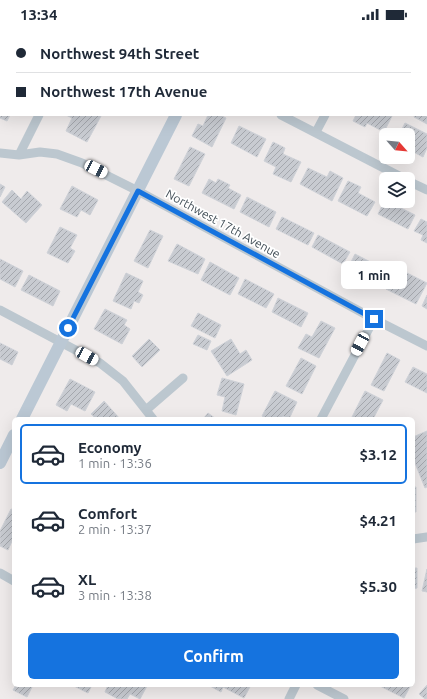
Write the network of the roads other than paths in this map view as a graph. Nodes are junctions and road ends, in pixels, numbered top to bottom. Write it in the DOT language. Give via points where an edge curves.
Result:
graph roads {
  1 [pos="39,116"];
  2 [pos="176,116"];
  3 [pos="283,116"];
  4 [pos="324,116"];
  5 [pos="316,132"];
  6 [pos="0,153"];
  7 [pos="20,155"];
  8 [pos="392,172"];
  9 [pos="415,184"];
  10 [pos="427,190"];
  11 [pos="138,191"];
  12 [pos="0,310"];
  13 [pos="374,319"];
  14 [pos="61,342"];
  15 [pos="427,346"];
  16 [pos="183,378"];
  17 [pos="146,410"];
  18 [pos="23,417"];
  19 [pos="151,417"];
  20 [pos="322,417"];
  21 [pos="12,439"];
  22 [pos="0,463"];
  23 [pos="427,537"];
  24 [pos="415,539"];
  25 [pos="0,573"];
  26 [pos="12,580"];
  27 [pos="295,687"];
  28 [pos="321,687"];
  29 [pos="289,699"];
  30 [pos="344,699"];
  1 -- 7 [label="street"];
  2 -- 11 [label="street"];
  3 -- 5 [label="street"];
  4 -- 5 [label="street"];
  5 -- 8 [label="street"];
  6 -- 7 [label="street, Northwest 17th Avenue"];
  7 -- 11 [label="street, Northwest 17th Avenue" via="40,152 57,154 82,162"];
  9 -- 10 [label="street"];
  11 -- 13 [label="street, Northwest 17th Avenue"];
  11 -- 14 [label="street"];
  12 -- 14 [label="street"];
  13 -- 15 [label="street, Northwest 17th Avenue"];
  13 -- 20 [label="street"];
  14 -- 17 [label="street" via="100,363 123,381"];
  14 -- 18 [label="street"];
  16 -- 17 [label="street"];
  17 -- 19 [label="street"];
  21 -- 22 [label="street"];
  23 -- 24 [label="street"];
  25 -- 26 [label="street"];
  27 -- 29 [label="street"];
  28 -- 30 [label="street"];
}
